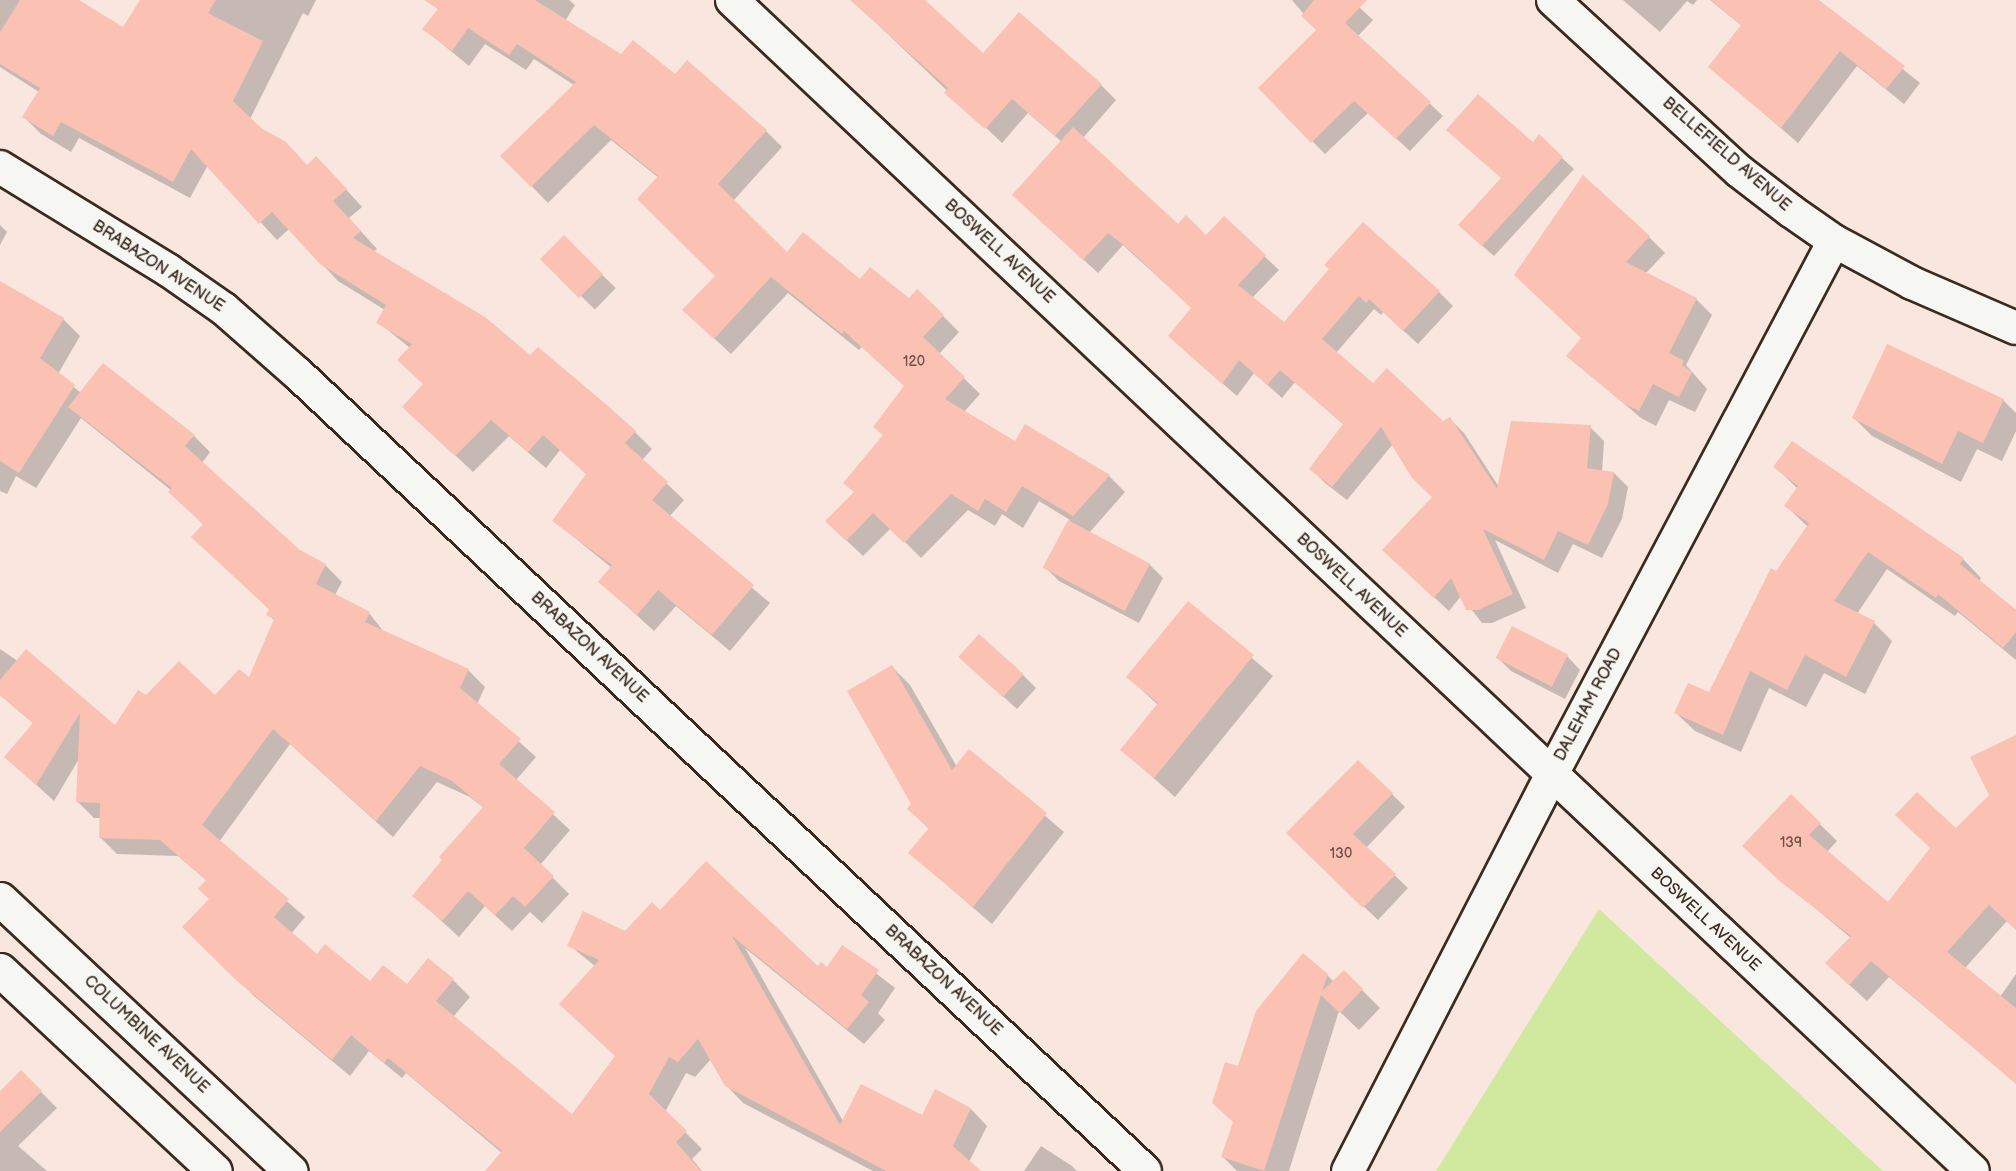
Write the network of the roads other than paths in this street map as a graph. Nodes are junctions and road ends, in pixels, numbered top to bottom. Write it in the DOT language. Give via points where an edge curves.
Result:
graph roads {
  1 [pos="732,0"];
  2 [pos="1553,0"];
  3 [pos="0,167"];
  4 [pos="1834,241"];
  5 [pos="2016,328"];
  6 [pos="1551,776"];
  7 [pos="0,899"];
  8 [pos="0,970"];
  9 [pos="215,1171"];
  10 [pos="291,1171"];
  11 [pos="1144,1171"];
  12 [pos="1348,1171"];
  13 [pos="1972,1171"];
  1 -- 6 [label="street, BOSWELL AVENUE"];
  2 -- 4 [label="street, BELLEFIELD AVENUE" via="1739,171"];
  3 -- 11 [label="street, BRABAZON AVENUE" via="224,309 298,374"];
  4 -- 5 [label="street, BELLEFIELD AVENUE" via="1912,283"];
  4 -- 6 [label="street, DALEHAM ROAD"];
  6 -- 12 [label="street, DALEHAM ROAD"];
  6 -- 13 [label="street, BOSWELL AVENUE"];
  7 -- 10 [label="main road, COLUMBINE AVENUE"];
  8 -- 9 [label="main road"];
}
